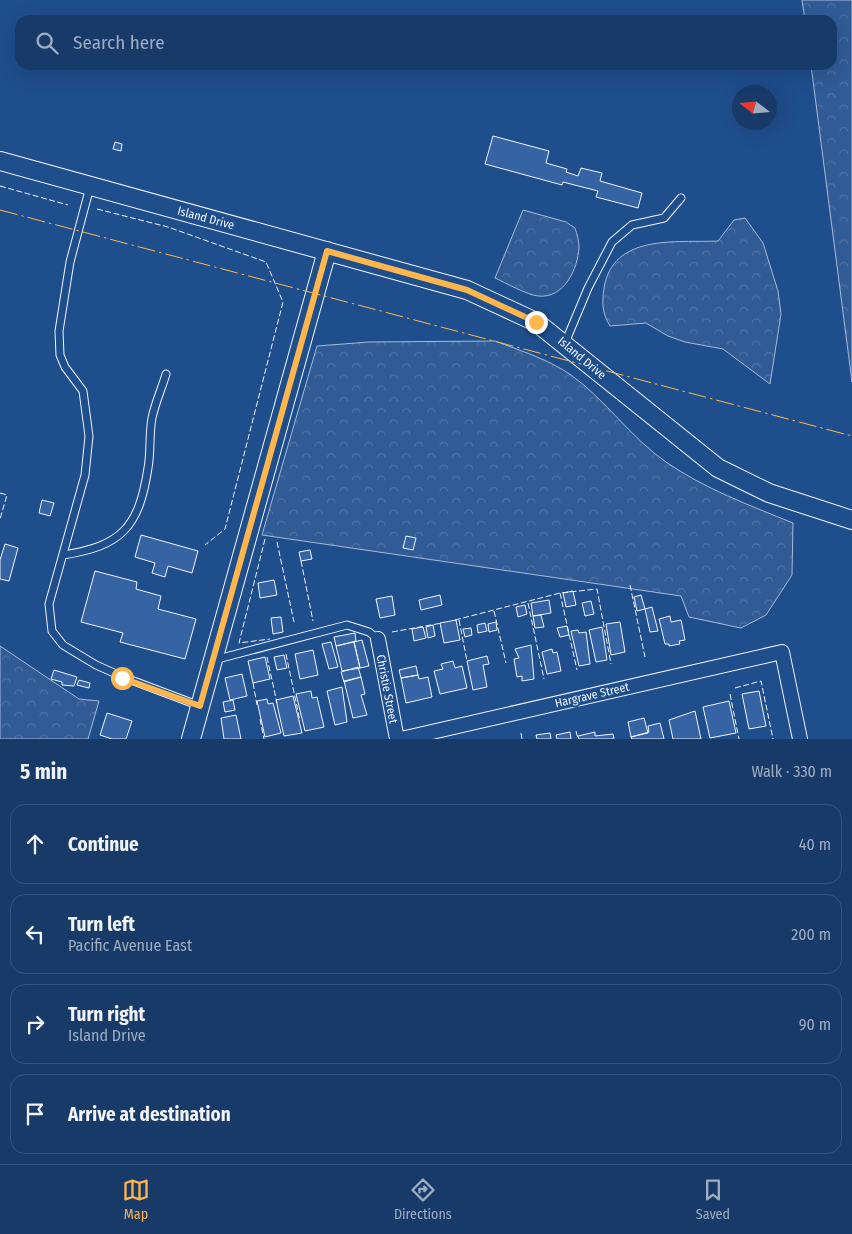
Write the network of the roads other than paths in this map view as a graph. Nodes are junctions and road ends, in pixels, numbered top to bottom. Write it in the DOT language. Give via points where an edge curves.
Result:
graph roads {
  1 [pos="0,161"];
  2 [pos="90,186"];
  3 [pos="681,198"];
  4 [pos="327,251"];
  5 [pos="565,344"];
  6 [pos="166,374"];
  7 [pos="852,520"];
  8 [pos="64,555"];
  9 [pos="378,639"];
  10 [pos="213,660"];
  11 [pos="200,706"];
  12 [pos="191,739"];
  13 [pos="397,739"];
  14 [pos="401,739"];
  15 [pos="800,739"];
  1 -- 2 [label="street, Island Drive"];
  2 -- 4 [label="street, Island Drive"];
  2 -- 8 [label="lane" via="70,262 59,331 60,355 83,392 89,436 84,475"];
  3 -- 5 [label="lane" via="664,218 632,224 612,242 588,288"];
  4 -- 5 [label="street, Island Drive" via="467,290 536,322"];
  4 -- 10 [label="street"];
  5 -- 7 [label="street, Island Drive" via="718,468 769,493"];
  6 -- 8 [label="lane" via="152,418 148,469 135,518 120,536 93,550"];
  8 -- 11 [label="lane" via="50,604 52,631 62,645 122,678"];
  9 -- 10 [label="lane" via="370,632 347,626"];
  9 -- 13 [label="street, Christie Street"];
  10 -- 11 [label="street"];
  11 -- 12 [label="street"];
  14 -- 15 [label="street, Hargrave Street" via="782,652"];
}
